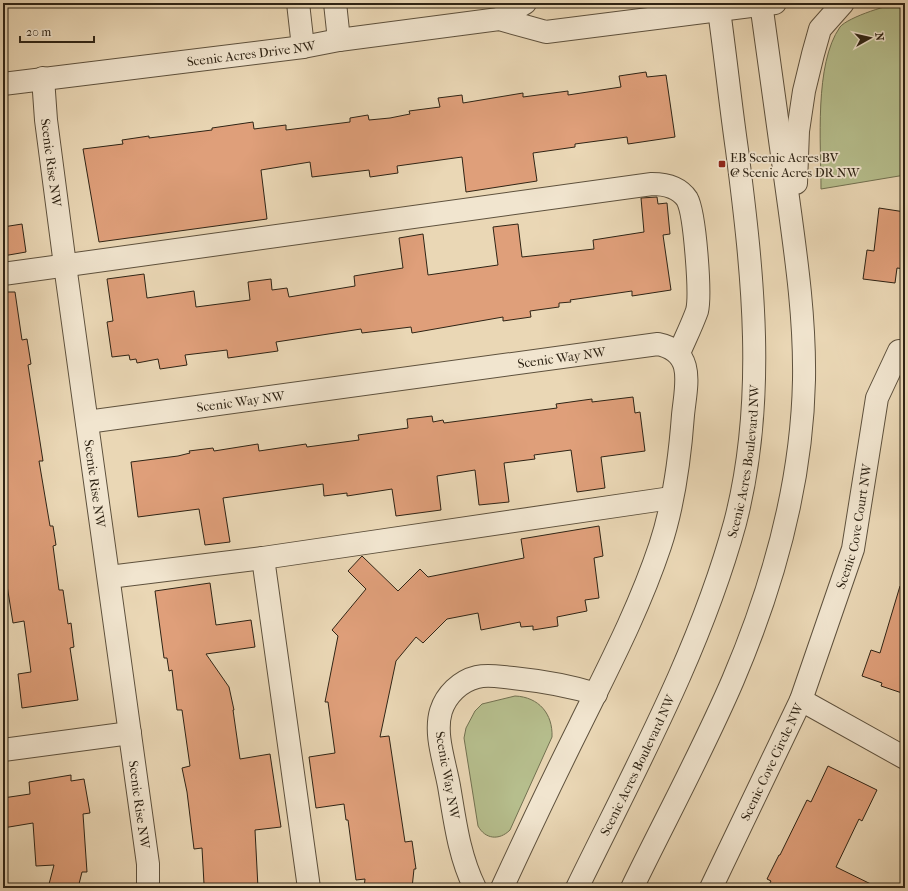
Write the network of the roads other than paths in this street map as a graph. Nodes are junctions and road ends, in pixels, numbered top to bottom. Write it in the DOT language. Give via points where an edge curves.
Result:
graph roads {
  1 [pos="298,3"];
  2 [pos="335,3"];
  3 [pos="526,3"];
  4 [pos="843,3"];
  5 [pos="766,4"];
  6 [pos="719,7"];
  7 [pos="499,19"];
  8 [pos="339,40"];
  9 [pos="303,47"];
  10 [pos="43,78"];
  11 [pos="3,84"];
  12 [pos="793,236"];
  13 [pos="65,265"];
  14 [pos="3,274"];
  15 [pos="899,351"];
  16 [pos="679,353"];
  17 [pos="87,422"];
  18 [pos="671,498"];
  19 [pos="263,558"];
  20 [pos="109,577"];
  21 [pos="596,694"];
  22 [pos="801,700"];
  23 [pos="130,733"];
  24 [pos="3,750"];
  25 [pos="905,758"];
  26 [pos="148,888"];
  27 [pos="309,888"];
  28 [pos="475,888"];
  29 [pos="502,888"];
  30 [pos="577,888"];
  31 [pos="632,888"];
  32 [pos="711,888"];
  1 -- 9 [label="street"];
  2 -- 8 [label="street"];
  3 -- 7 [label="street, Scenic Acres Drive NW"];
  4 -- 12 [label="street" via="820,29 804,91 798,131"];
  5 -- 6 [label="street, Scenic Acres Drive NW"];
  5 -- 12 [label="street"];
  6 -- 7 [label="street, Scenic Acres Drive NW" via="546,32"];
  6 -- 30 [label="street, Scenic Acres Boulevard NW" via="748,234 754,314 754,396 746,463 735,521 707,610 685,666"];
  7 -- 8 [label="street, Scenic Acres Drive NW"];
  8 -- 9 [label="street, Scenic Acres Drive NW"];
  9 -- 10 [label="street, Scenic Acres Drive NW"];
  10 -- 11 [label="street, Scenic Acres Drive NW"];
  10 -- 13 [label="street, Scenic Rise NW"];
  12 -- 31 [label="street" via="802,324 804,380 797,468 779,546 762,603 733,680"];
  13 -- 14 [label="street"];
  13 -- 16 [label="street" via="665,184 676,189 686,199 692,217 697,258 697,310"];
  13 -- 17 [label="street, Scenic Rise NW"];
  15 -- 22 [label="street, Scenic Cove Court NW" via="877,398 853,549"];
  16 -- 17 [label="street, Scenic Way NW" via="670,346 658,344"];
  16 -- 18 [label="street" via="685,365 686,382 681,444"];
  17 -- 20 [label="street, Scenic Rise NW"];
  18 -- 19 [label="street"];
  18 -- 21 [label="street" via="648,579"];
  19 -- 20 [label="street"];
  19 -- 27 [label="street"];
  20 -- 23 [label="street, Scenic Rise NW"];
  21 -- 28 [label="street, Scenic Way NW" via="565,684 488,675 475,677 463,683 446,700 441,712 440,735 459,843 466,870"];
  21 -- 29 [label="street"];
  22 -- 25 [label="street, Scenic Cove Circle NW"];
  22 -- 32 [label="street, Scenic Cove Circle NW"];
  23 -- 24 [label="street"];
  23 -- 26 [label="street, Scenic Rise NW" via="148,864"];
}
